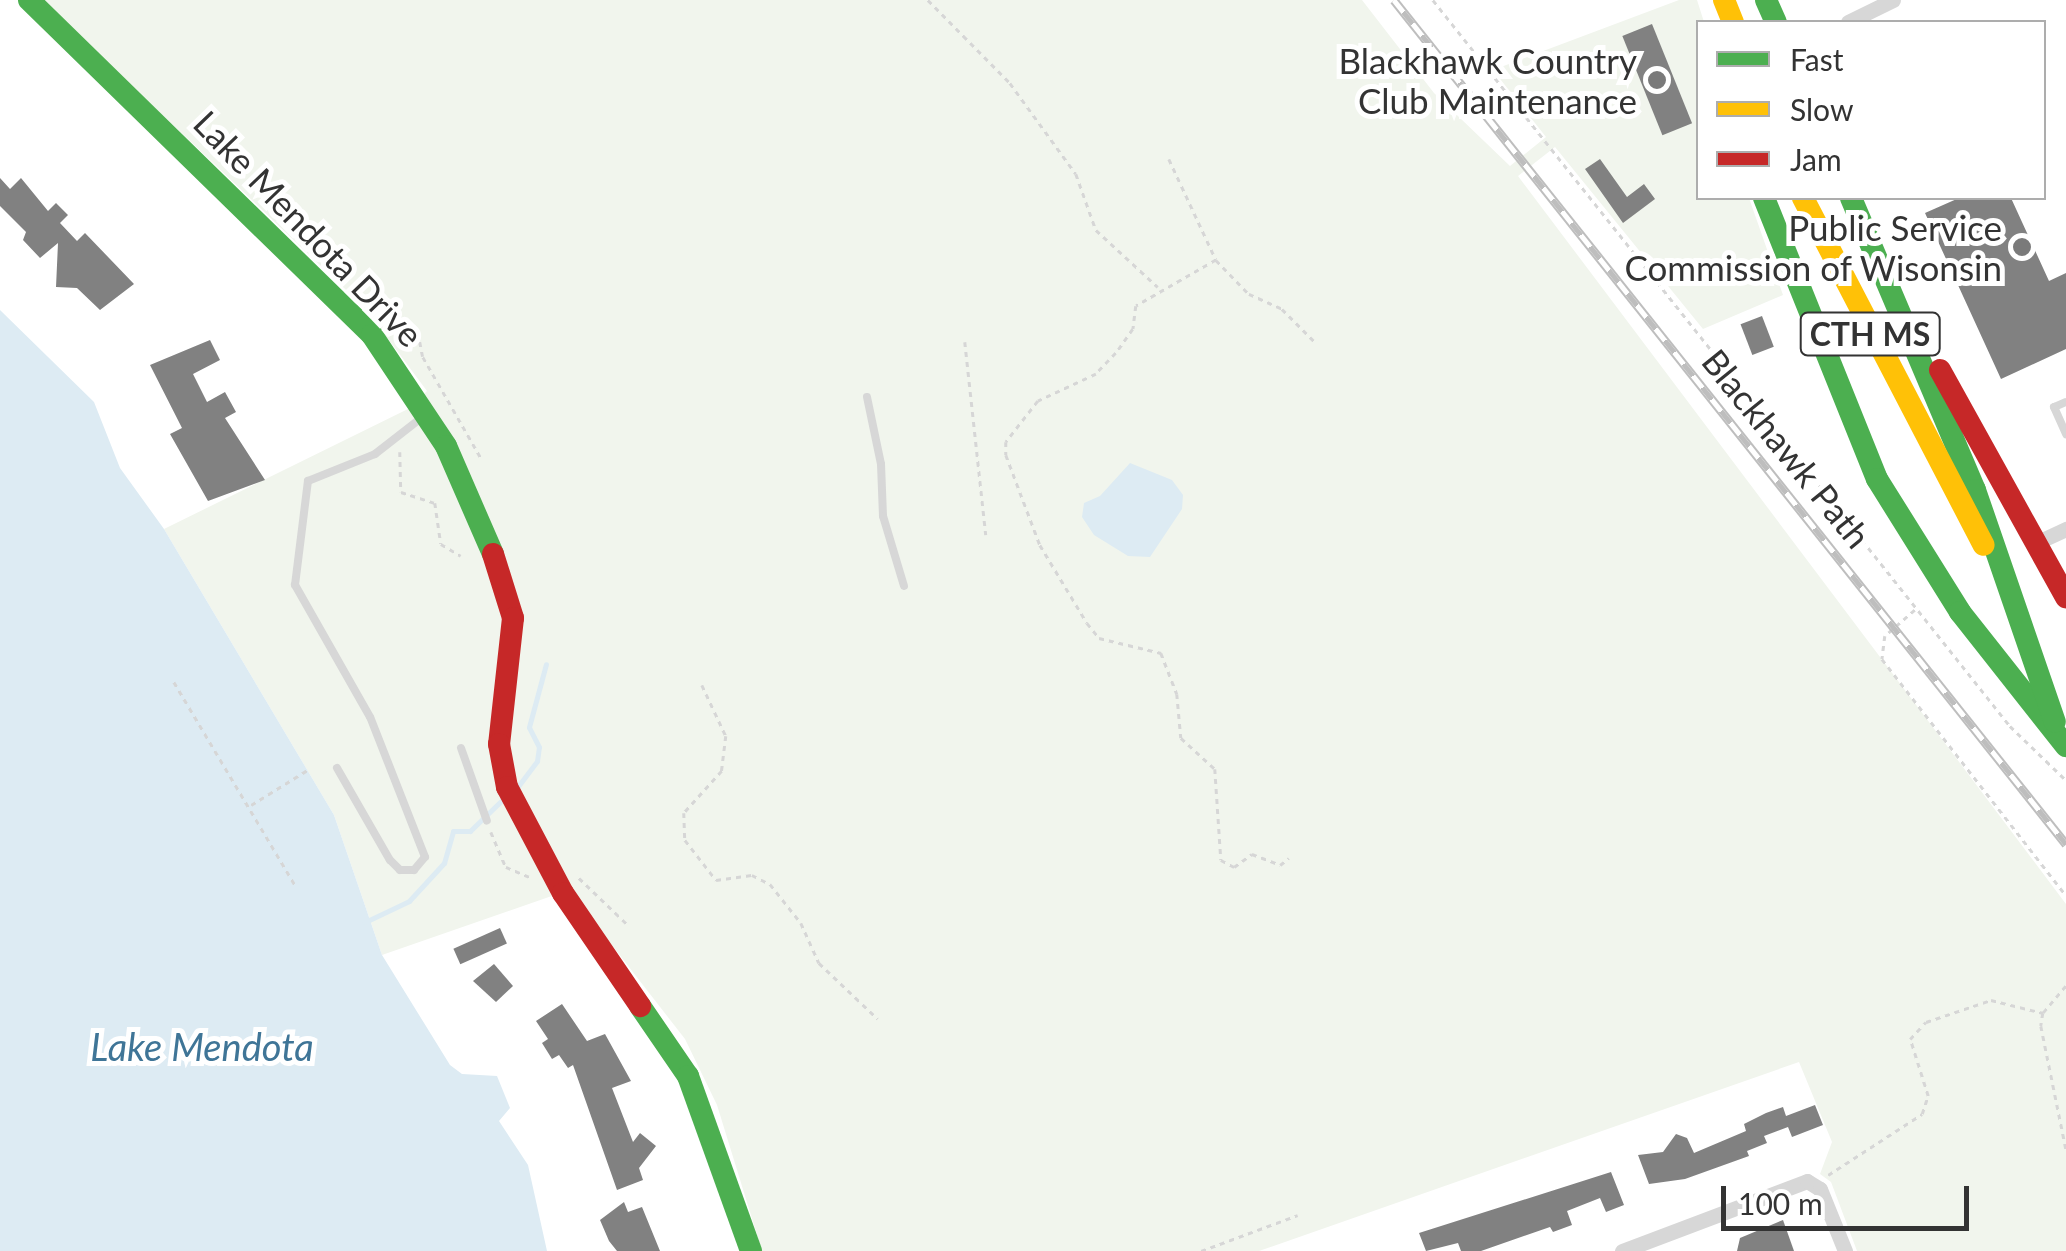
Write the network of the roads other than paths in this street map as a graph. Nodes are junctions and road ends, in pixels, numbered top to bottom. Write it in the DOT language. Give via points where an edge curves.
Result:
graph roads {
  1 [pos="30,0"];
  2 [pos="1725,0"];
  3 [pos="1893,0"];
  4 [pos="1741,20"];
  5 [pos="1852,20"];
  6 [pos="1765,200"];
  7 [pos="1804,200"];
  8 [pos="1852,200"];
  9 [pos="1894,295"];
  10 [pos="867,397"];
  11 [pos="2066,402"];
  12 [pos="427,413"];
  13 [pos="2066,434"];
  14 [pos="2066,529"];
  15 [pos="2040,541"];
  16 [pos="1996,560"];
  17 [pos="904,586"];
  18 [pos="2066,596"];
  19 [pos="2066,746"];
  20 [pos="461,748"];
  21 [pos="2066,756"];
  22 [pos="336,768"];
  23 [pos="487,821"];
  24 [pos="751,1251"];
  25 [pos="1622,1251"];
  26 [pos="1845,1251"];
  1 -- 12 [label="main road, Lake Mendota Drive" via="372,334"];
  2 -- 4 [label="street"];
  3 -- 5 [label="street"];
  6 -- 19 [label="main road" via="1876,479 1960,612"];
  7 -- 16 [label="main road, CTH MS" via="1963,514"];
  8 -- 9 [label="main road, CTH MS"];
  9 -- 15 [label="main road"];
  9 -- 16 [label="main road, CTH MS" via="1975,490"];
  10 -- 17 [label="lane" via="884,516"];
  11 -- 13 [label="lane" via="2054,407"];
  12 -- 22 [label="lane" via="376,454 308,481 294,584 370,717 425,857 414,870 400,870 390,860"];
  12 -- 24 [label="main road, Lake Mendota Drive" via="474,501 510,592 514,618 499,744 511,795 562,893 688,1076"];
  14 -- 15 [label="street"];
  15 -- 18 [label="main road"];
  16 -- 21 [label="main road, CTH MS"];
  20 -- 23 [label="lane"];
  25 -- 26 [label="street" via="1814,1183"];
}
